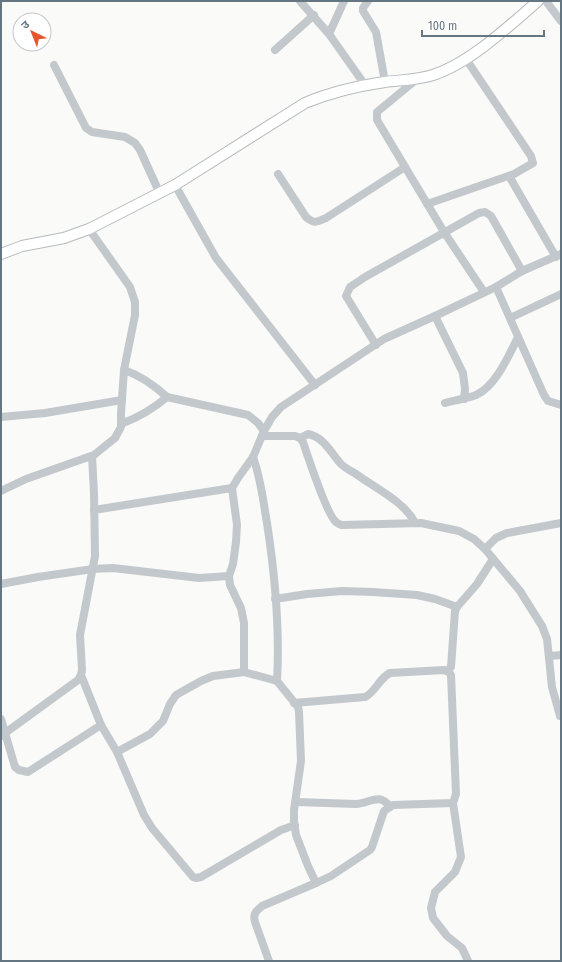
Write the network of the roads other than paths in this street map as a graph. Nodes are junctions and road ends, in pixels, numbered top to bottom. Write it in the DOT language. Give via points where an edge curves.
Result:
graph roads {
  1 [pos="300,1"];
  2 [pos="344,1"];
  3 [pos="368,1"];
  4 [pos="538,1"];
  5 [pos="546,1"];
  6 [pos="314,15"];
  7 [pos="561,21"];
  8 [pos="329,34"];
  9 [pos="275,50"];
  10 [pos="466,59"];
  11 [pos="54,65"];
  12 [pos="417,79"];
  13 [pos="385,82"];
  14 [pos="365,85"];
  15 [pos="405,167"];
  16 [pos="278,174"];
  17 [pos="509,176"];
  18 [pos="175,185"];
  19 [pos="160,194"];
  20 [pos="427,204"];
  21 [pos="89,229"];
  22 [pos="444,232"];
  23 [pos="1,254"];
  24 [pos="558,256"];
  25 [pos="522,271"];
  26 [pos="496,287"];
  27 [pos="484,292"];
  28 [pos="561,294"];
  29 [pos="435,316"];
  30 [pos="510,318"];
  31 [pos="518,337"];
  32 [pos="376,344"];
  33 [pos="124,370"];
  34 [pos="315,385"];
  35 [pos="167,397"];
  36 [pos="464,399"];
  37 [pos="122,400"];
  38 [pos="445,402"];
  39 [pos="561,405"];
  40 [pos="1,417"];
  41 [pos="121,424"];
  42 [pos="263,434"];
  43 [pos="300,438"];
  44 [pos="92,456"];
  45 [pos="253,457"];
  46 [pos="232,488"];
  47 [pos="1,491"];
  48 [pos="94,510"];
  49 [pos="414,523"];
  50 [pos="561,523"];
  51 [pos="485,549"];
  52 [pos="493,559"];
  53 [pos="93,569"];
  54 [pos="229,576"];
  55 [pos="1,584"];
  56 [pos="275,599"];
  57 [pos="457,607"];
  58 [pos="561,655"];
  59 [pos="549,656"];
  60 [pos="448,671"];
  61 [pos="244,672"];
  62 [pos="81,675"];
  63 [pos="277,681"];
  64 [pos="294,703"];
  65 [pos="560,716"];
  66 [pos="1,719"];
  67 [pos="101,725"];
  68 [pos="3,734"];
  69 [pos="117,752"];
  70 [pos="296,802"];
  71 [pos="453,802"];
  72 [pos="390,807"];
  73 [pos="295,825"];
  74 [pos="316,883"];
  75 [pos="269,961"];
  76 [pos="468,961"];
  1 -- 6 [label="street"];
  2 -- 8 [label="street"];
  3 -- 13 [label="street" via="363,8 376,32"];
  4 -- 10 [label="main road"];
  5 -- 7 [label="street"];
  6 -- 8 [label="street"];
  6 -- 9 [label="street"];
  8 -- 14 [label="street"];
  10 -- 12 [label="main road" via="446,70"];
  10 -- 17 [label="street" via="533,160 533,163"];
  11 -- 19 [label="street" via="86,128 92,132 125,137 135,143"];
  12 -- 13 [label="main road"];
  12 -- 15 [label="street" via="377,112 377,120"];
  13 -- 14 [label="main road"];
  14 -- 18 [label="main road" via="328,93 305,103"];
  15 -- 16 [label="street" via="317,222 311,222 306,217"];
  15 -- 20 [label="street"];
  17 -- 20 [label="street"];
  17 -- 24 [label="street"];
  18 -- 19 [label="main road"];
  18 -- 34 [label="street" via="216,258"];
  19 -- 21 [label="main road"];
  20 -- 22 [label="street"];
  21 -- 23 [label="main road"];
  21 -- 33 [label="street" via="130,287 135,302 135,315"];
  22 -- 25 [label="street" via="479,212 485,212 491,216"];
  22 -- 27 [label="street"];
  22 -- 32 [label="street" via="350,287 346,296"];
  24 -- 25 [label="street"];
  25 -- 26 [label="street"];
  26 -- 27 [label="street"];
  26 -- 30 [label="street"];
  27 -- 29 [label="street"];
  28 -- 30 [label="street"];
  29 -- 32 [label="street"];
  29 -- 36 [label="street" via="463,373 466,389"];
  30 -- 31 [label="street"];
  31 -- 36 [label="street" via="492,382 482,391"];
  31 -- 39 [label="street" via="545,398"];
  32 -- 34 [label="street"];
  33 -- 35 [label="street" via="134,373"];
  33 -- 37 [label="street"];
  34 -- 42 [label="street" via="281,407"];
  35 -- 41 [label="street"];
  35 -- 42 [label="street" via="248,415 258,423"];
  36 -- 38 [label="street"];
  37 -- 40 [label="street" via="44,413"];
  37 -- 41 [label="street"];
  41 -- 44 [label="street" via="115,438"];
  42 -- 43 [label="street"];
  42 -- 45 [label="street"];
  43 -- 49 [label="street" via="308,434 318,437 343,465 402,506 411,515"];
  43 -- 49 [label="street" via="327,506 337,523 347,526"];
  44 -- 47 [label="street" via="26,479"];
  44 -- 48 [label="street"];
  45 -- 46 [label="street"];
  45 -- 56 [label="street" via="261,484 271,549"];
  46 -- 48 [label="street"];
  46 -- 54 [label="street" via="236,542"];
  48 -- 53 [label="street"];
  49 -- 51 [label="street" via="421,522 459,531"];
  50 -- 51 [label="street" via="507,533 496,538"];
  51 -- 52 [label="street"];
  52 -- 57 [label="street" via="478,584"];
  52 -- 59 [label="street" via="520,591 542,626"];
  53 -- 54 [label="street" via="113,568 199,578"];
  53 -- 55 [label="street"];
  53 -- 62 [label="street" via="80,635"];
  54 -- 61 [label="street" via="244,623"];
  56 -- 57 [label="street" via="342,591 373,592 417,595"];
  56 -- 63 [label="street"];
  57 -- 60 [label="street" via="451,668"];
  58 -- 59 [label="street"];
  59 -- 65 [label="street" via="552,687"];
  60 -- 64 [label="street" via="390,673 365,697"];
  60 -- 71 [label="street" via="451,675 456,794"];
  61 -- 63 [label="street"];
  61 -- 69 [label="street" via="212,676 176,695 163,721 150,734"];
  62 -- 67 [label="street"];
  62 -- 68 [label="street" via="78,680"];
  63 -- 64 [label="street"];
  64 -- 70 [label="street" via="299,712 301,761"];
  66 -- 68 [label="street"];
  67 -- 68 [label="street" via="28,772 15,767"];
  67 -- 69 [label="street"];
  69 -- 73 [label="street" via="144,815 193,877 205,875 281,830"];
  70 -- 72 [label="street" via="356,804 377,798 385,800"];
  70 -- 73 [label="street"];
  71 -- 72 [label="street"];
  71 -- 76 [label="street" via="461,858 455,872 435,892 431,908 433,918 447,936 462,948"];
  72 -- 74 [label="street" via="384,812 370,850"];
  73 -- 74 [label="street" via="296,834"];
  74 -- 75 [label="street" via="262,906 255,912 253,916"];
}
